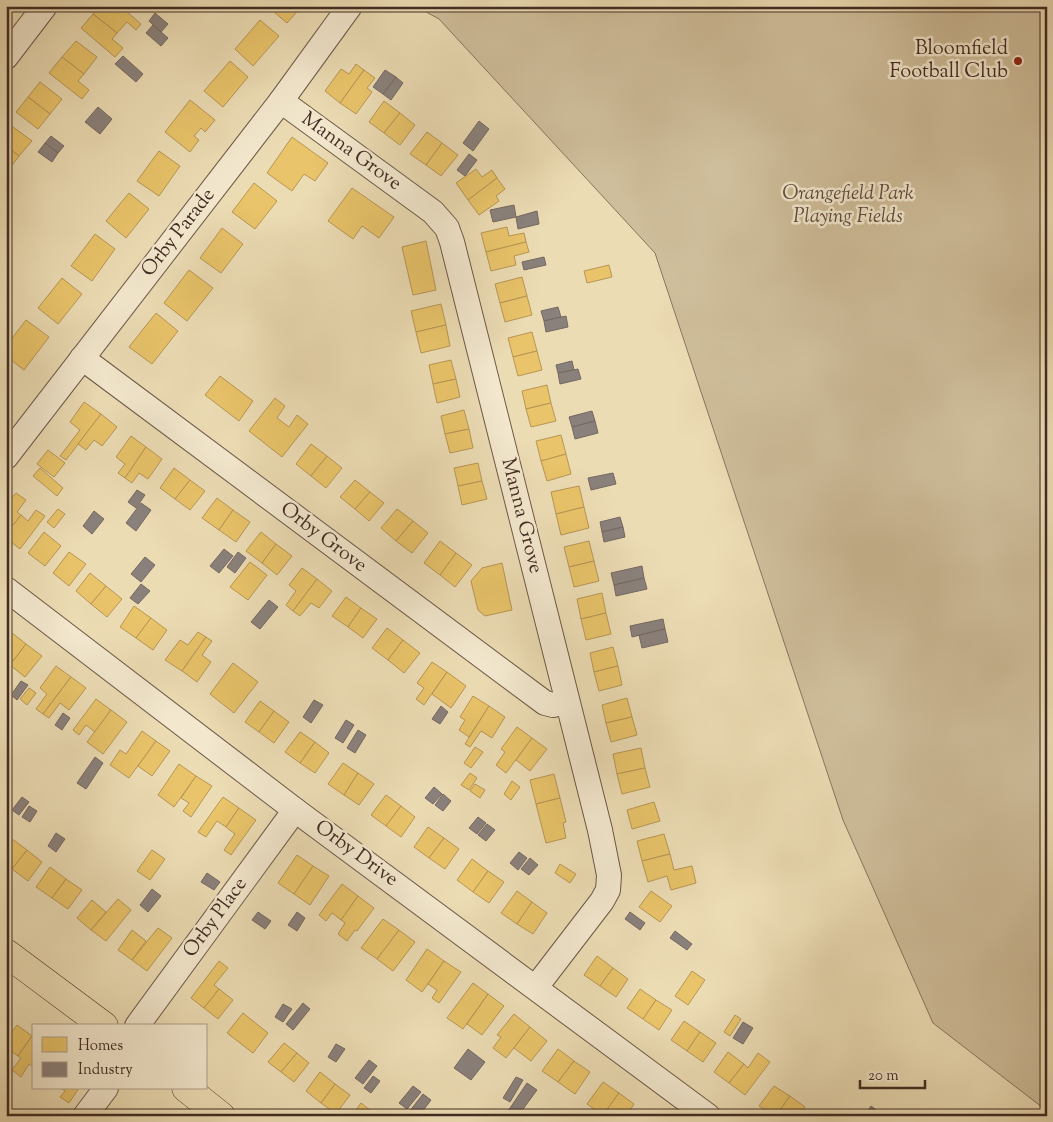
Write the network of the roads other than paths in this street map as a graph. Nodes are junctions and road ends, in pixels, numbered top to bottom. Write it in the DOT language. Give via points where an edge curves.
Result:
graph roads {
  1 [pos="45,6"];
  2 [pos="350,6"];
  3 [pos="6,57"];
  4 [pos="281,101"];
  5 [pos="82,358"];
  6 [pos="6,457"];
  7 [pos="6,589"];
  8 [pos="567,702"];
  9 [pos="295,810"];
  10 [pos="6,952"];
  11 [pos="536,987"];
  12 [pos="101,1024"];
  13 [pos="138,1024"];
  14 [pos="104,1090"];
  15 [pos="188,1090"];
  16 [pos="85,1116"];
  17 [pos="221,1116"];
  18 [pos="708,1116"];
  1 -- 3 [label="street"];
  2 -- 4 [label="street, Orby Parade"];
  4 -- 5 [label="street, Orby Parade"];
  4 -- 8 [label="street, Manna Grove" via="433,212 447,228"];
  5 -- 6 [label="street, Orby Parade"];
  5 -- 8 [label="street, Orby Grove" via="545,703"];
  7 -- 9 [label="street, Orby Drive"];
  8 -- 11 [label="street, Manna Grove" via="600,830 609,875 608,890"];
  9 -- 11 [label="street, Orby Drive"];
  9 -- 13 [label="street, Orby Place"];
  10 -- 12 [label="main road"];
  11 -- 18 [label="street, Orby Drive"];
  14 -- 16 [label="street"];
  15 -- 17 [label="main road"];
}
